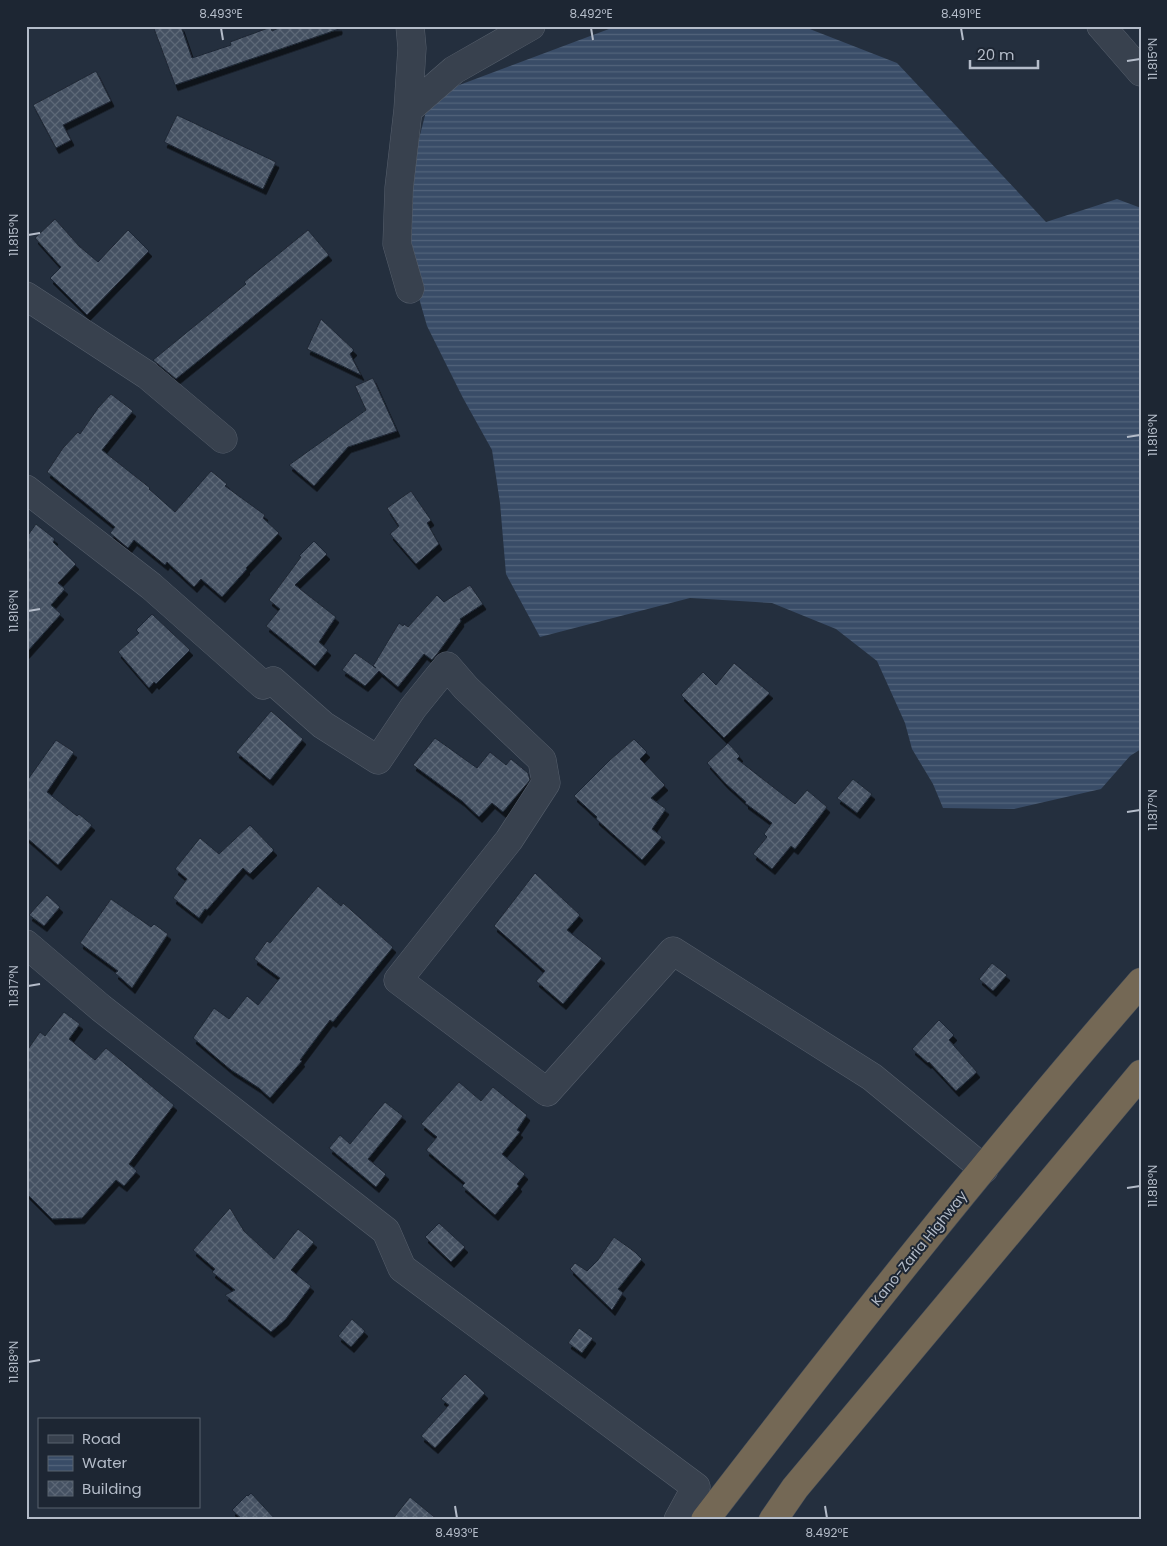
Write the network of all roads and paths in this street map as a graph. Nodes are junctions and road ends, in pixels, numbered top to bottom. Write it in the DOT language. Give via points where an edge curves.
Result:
graph roads {
  1 [pos="410,26"];
  2 [pos="531,26"];
  3 [pos="1101,26"];
  4 [pos="1141,72"];
  5 [pos="408,110"];
  6 [pos="410,289"];
  7 [pos="26,296"];
  8 [pos="223,439"];
  9 [pos="26,489"];
  10 [pos="26,944"];
  11 [pos="1141,982"];
  12 [pos="1141,1074"];
  13 [pos="984,1169"];
  14 [pos="678,1520"];
  15 [pos="705,1520"];
  16 [pos="772,1520"];
  1 -- 5 [label="street" via="412,48"];
  2 -- 5 [label="street" via="454,70"];
  3 -- 4 [label="street"];
  5 -- 6 [label="street" via="399,188 397,244"];
  7 -- 8 [label="street" via="147,375"];
  9 -- 13 [label="street" via="151,586 263,685 273,682 324,725 378,760 413,708 447,666 542,760 546,783 508,840 398,980 547,1092 673,951 872,1077"];
  10 -- 14 [label="street" via="101,1008 386,1232 402,1268 696,1487"];
  11 -- 13 [label="highway, Kano-Zaria Highway"];
  12 -- 16 [label="highway" via="801,1480"];
  13 -- 15 [label="highway, Kano-Zaria Highway" via="853,1328"];
}
